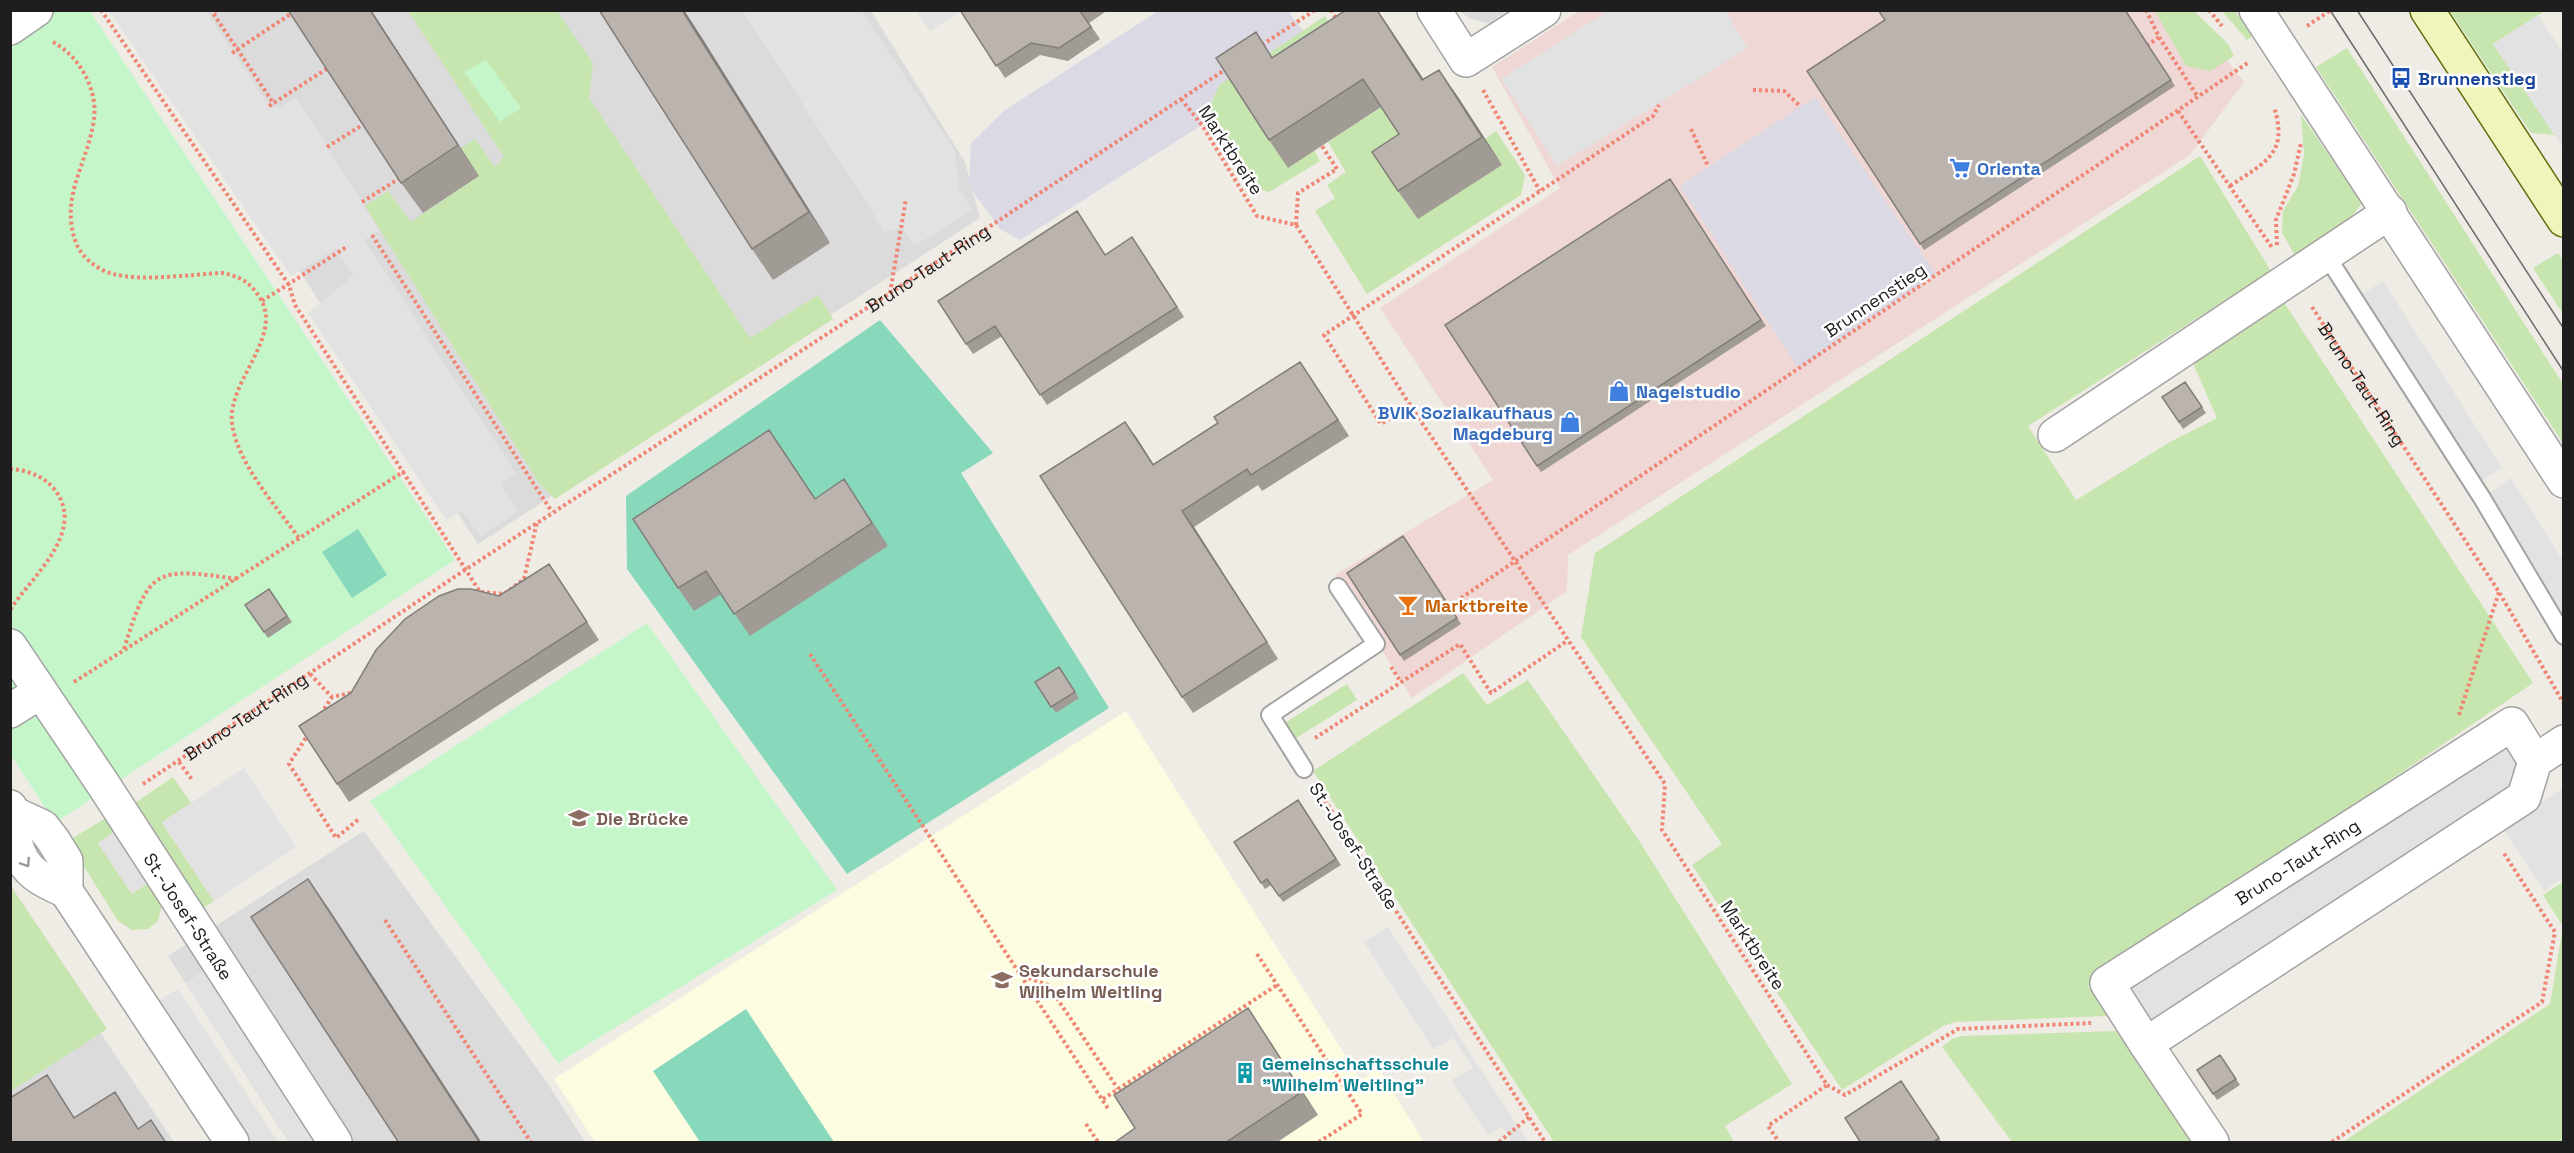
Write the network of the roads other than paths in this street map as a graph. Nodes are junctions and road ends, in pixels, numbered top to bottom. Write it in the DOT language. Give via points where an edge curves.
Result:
graph roads {
  1 [pos="1434,10"];
  2 [pos="1544,10"];
  3 [pos="2256,10"];
  4 [pos="2427,10"];
  5 [pos="2390,212"];
  6 [pos="2564,220"];
  7 [pos="2326,255"];
  8 [pos="2055,435"];
  9 [pos="2564,481"];
  10 [pos="1338,587"];
  11 [pos="2564,636"];
  12 [pos="10,646"];
  13 [pos="52,690"];
  14 [pos="10,711"];
  15 [pos="2564,742"];
  16 [pos="2535,761"];
  17 [pos="1304,769"];
  18 [pos="13,811"];
  19 [pos="2139,1033"];
  20 [pos="232,1143"];
  21 [pos="335,1143"];
  22 [pos="2212,1143"];
  1 -- 2 [label="street" via="1466,60"];
  3 -- 5 [label="street"];
  4 -- 6 [label="street"];
  5 -- 7 [label="street"];
  5 -- 9 [label="street"];
  7 -- 8 [label="street" via="2288,270"];
  7 -- 11 [label="lane" via="2482,498"];
  10 -- 17 [label="lane, St.-Josef-Straße" via="1376,644 1270,715"];
  12 -- 13 [label="street, St.-Josef-Straße"];
  13 -- 14 [label="street"];
  13 -- 21 [label="street, St.-Josef-Straße" via="115,803"];
  15 -- 16 [label="street"];
  16 -- 19 [label="street" via="2524,797"];
  16 -- 19 [label="street, Bruno-Taut-Ring" via="2512,724 2108,983"];
  18 -- 20 [label="street" via="16,845 23,858 37,878 66,891"];
  19 -- 22 [label="street, Bruno-Taut-Ring"];
}
